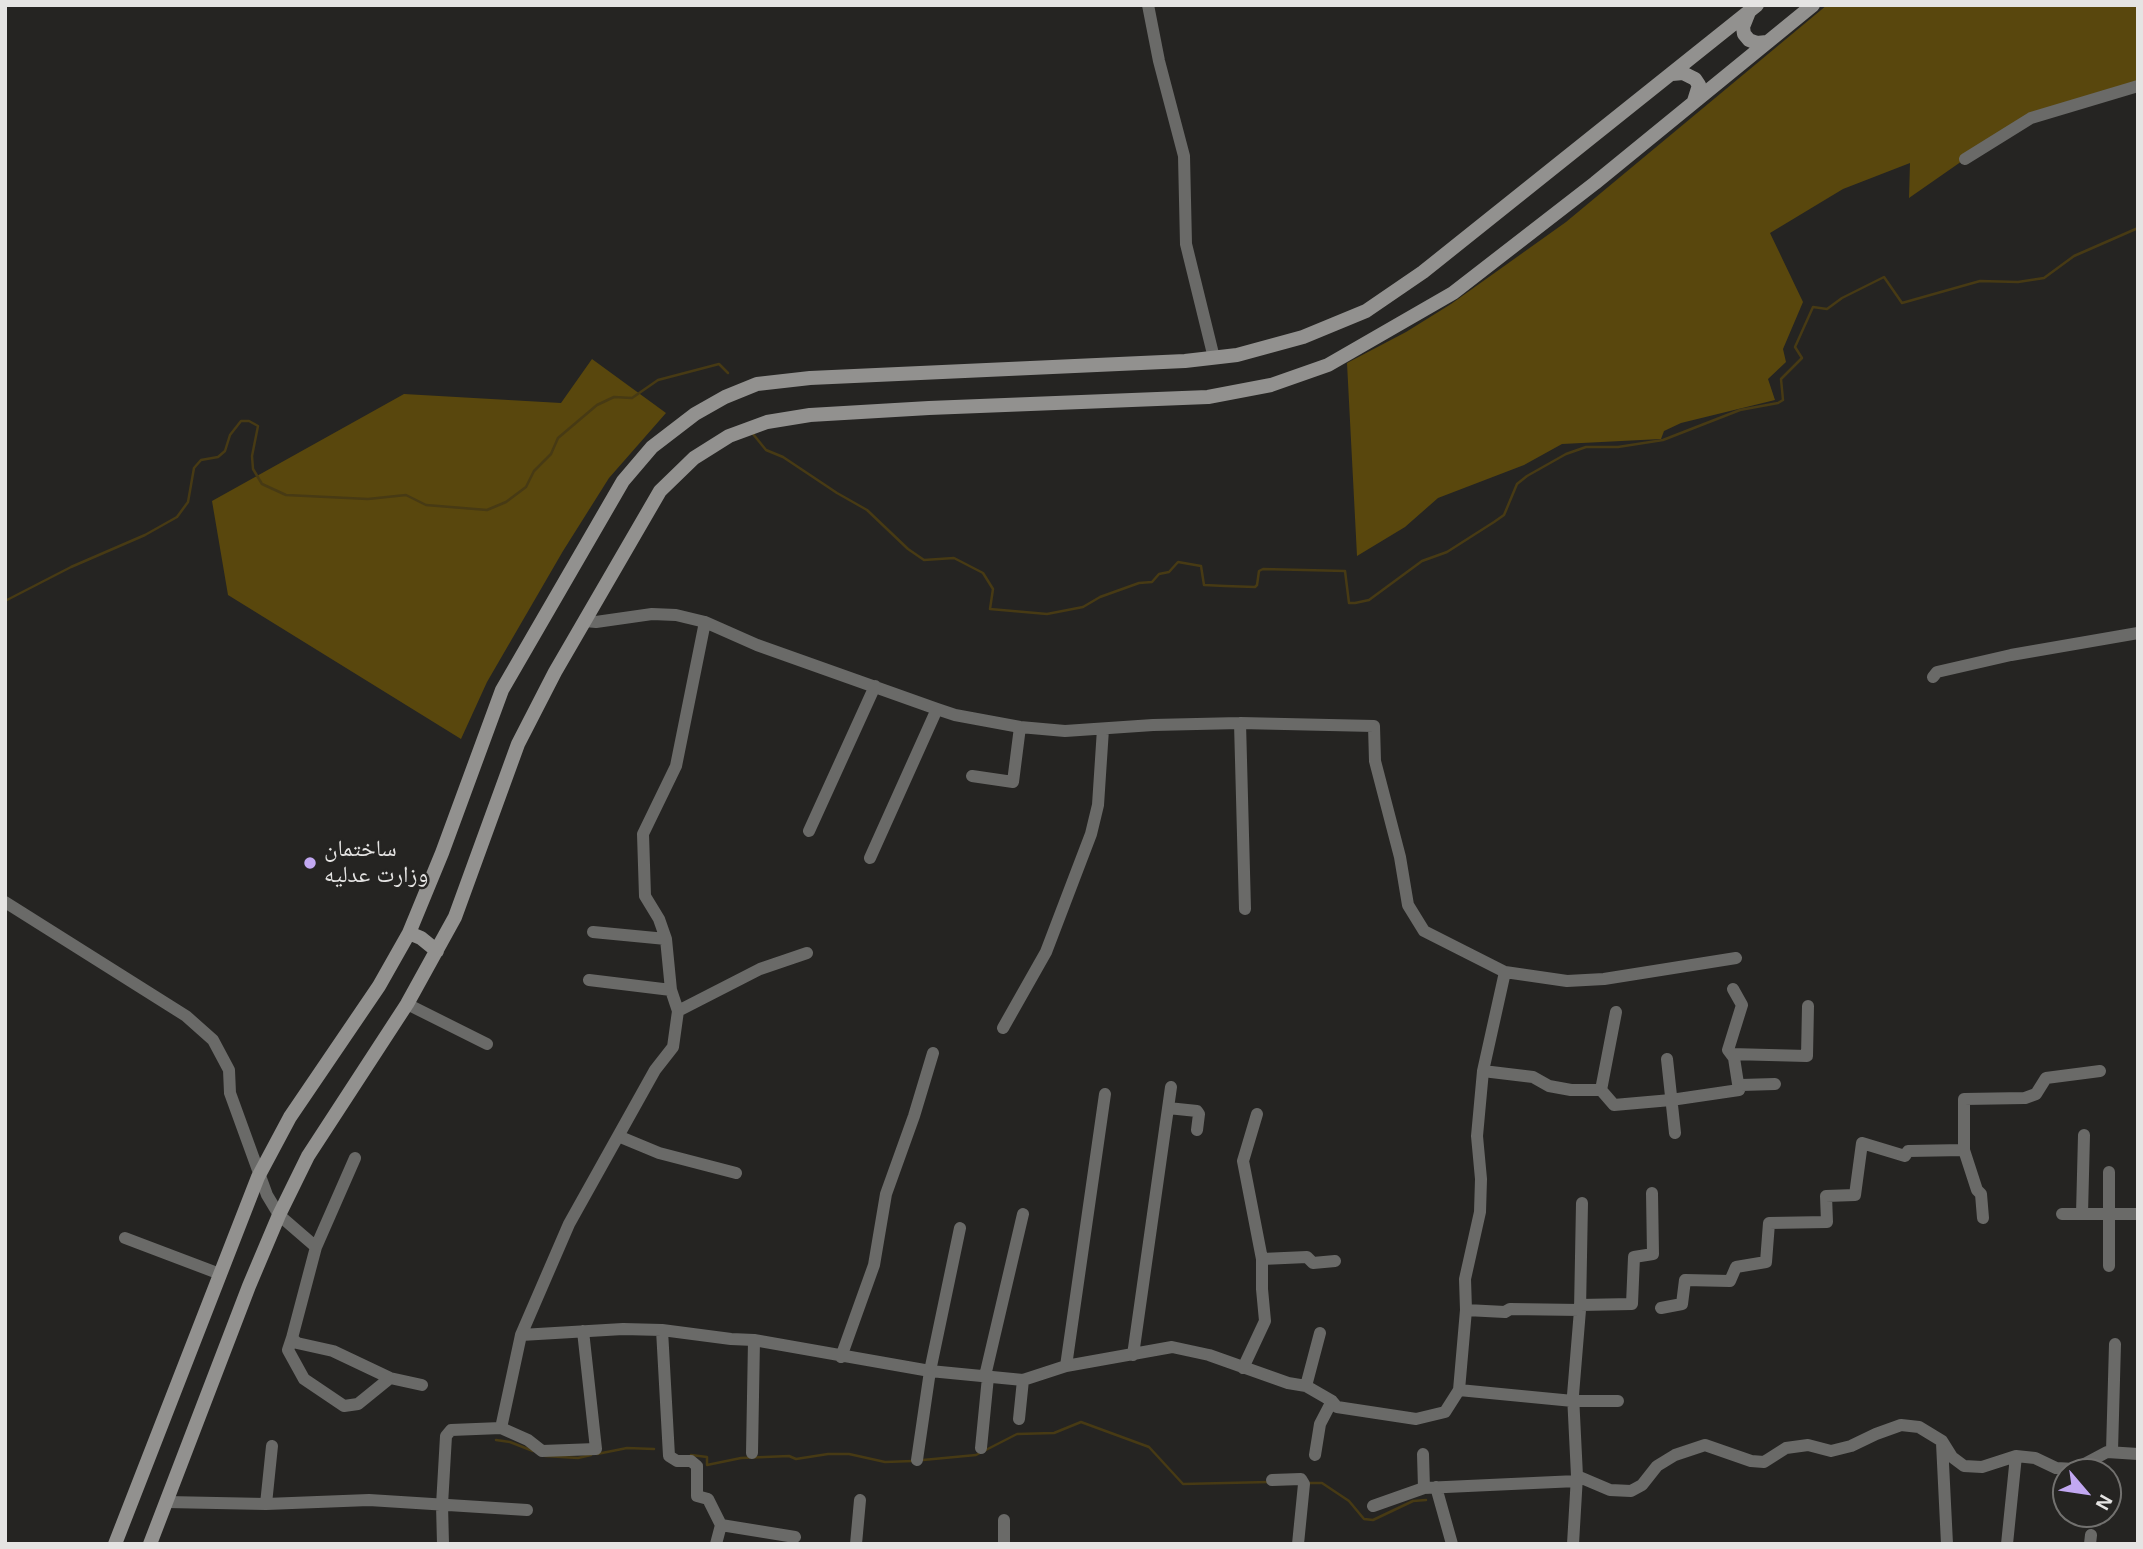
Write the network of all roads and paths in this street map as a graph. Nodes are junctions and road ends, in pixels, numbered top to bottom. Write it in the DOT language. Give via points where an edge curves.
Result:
graph roads {
  1 [pos="1148,5"];
  2 [pos="1813,5"];
  3 [pos="1754,8"];
  4 [pos="1767,42"];
  5 [pos="1672,74"];
  6 [pos="2138,86"];
  7 [pos="1693,102"];
  8 [pos="1965,159"];
  9 [pos="1214,358"];
  10 [pos="585,621"];
  11 [pos="705,622"];
  12 [pos="2138,633"];
  13 [pos="1933,677"];
  14 [pos="875,686"];
  15 [pos="937,709"];
  16 [pos="1240,723"];
  17 [pos="1020,727"];
  18 [pos="1103,729"];
  19 [pos="972,776"];
  20 [pos="808,831"];
  21 [pos="870,858"];
  22 [pos="5,902"];
  23 [pos="1245,909"];
  24 [pos="593,932"];
  25 [pos="409,933"];
  26 [pos="666,939"];
  27 [pos="437,951"];
  28 [pos="807,953"];
  29 [pos="1736,958"];
  30 [pos="1505,972"];
  31 [pos="589,980"];
  32 [pos="1733,989"];
  33 [pos="671,990"];
  34 [pos="407,1004"];
  35 [pos="1808,1006"];
  36 [pos="678,1011"];
  37 [pos="1616,1012"];
  38 [pos="1003,1028"];
  39 [pos="487,1044"];
  40 [pos="933,1053"];
  41 [pos="1731,1054"];
  42 [pos="1667,1059"];
  43 [pos="1483,1071"];
  44 [pos="2100,1072"];
  45 [pos="1775,1084"];
  46 [pos="1171,1087"];
  47 [pos="1601,1090"];
  48 [pos="1739,1090"];
  49 [pos="1105,1094"];
  50 [pos="1671,1100"];
  51 [pos="1168,1108"];
  52 [pos="1257,1114"];
  53 [pos="1197,1130"];
  54 [pos="1675,1133"];
  55 [pos="2084,1135"];
  56 [pos="618,1136"];
  57 [pos="1964,1150"];
  58 [pos="355,1158"];
  59 [pos="2109,1172"];
  60 [pos="736,1173"];
  61 [pos="258,1177"];
  62 [pos="1652,1192"];
  63 [pos="1582,1203"];
  64 [pos="2062,1213"];
  65 [pos="1023,1214"];
  66 [pos="2082,1214"];
  67 [pos="2109,1214"];
  68 [pos="2138,1214"];
  69 [pos="279,1215"];
  70 [pos="1983,1218"];
  71 [pos="960,1228"];
  72 [pos="125,1238"];
  73 [pos="316,1247"];
  74 [pos="1262,1259"];
  75 [pos="1335,1261"];
  76 [pos="2109,1266"];
  77 [pos="220,1274"];
  78 [pos="1580,1308"];
  79 [pos="1661,1308"];
  80 [pos="1466,1310"];
  81 [pos="662,1330"];
  82 [pos="583,1331"];
  83 [pos="1320,1333"];
  84 [pos="521,1335"];
  85 [pos="292,1338"];
  86 [pos="754,1340"];
  87 [pos="2115,1344"];
  88 [pos="1133,1354"];
  89 [pos="841,1357"];
  90 [pos="1066,1366"];
  91 [pos="1243,1368"];
  92 [pos="930,1371"];
  93 [pos="987,1377"];
  94 [pos="390,1378"];
  95 [pos="1023,1380"];
  96 [pos="422,1385"];
  97 [pos="1306,1386"];
  98 [pos="1459,1390"];
  99 [pos="1332,1401"];
  100 [pos="1573,1401"];
  101 [pos="1618,1401"];
  102 [pos="1019,1419"];
  103 [pos="501,1429"];
  104 [pos="1942,1441"];
  105 [pos="272,1446"];
  106 [pos="981,1448"];
  107 [pos="2112,1451"];
  108 [pos="752,1453"];
  109 [pos="1423,1454"];
  110 [pos="2138,1454"];
  111 [pos="1315,1455"];
  112 [pos="2016,1456"];
  113 [pos="916,1460"];
  114 [pos="1577,1478"];
  115 [pos="1272,1480"];
  116 [pos="1430,1488"];
  117 [pos="860,1500"];
  118 [pos="167,1502"];
  119 [pos="266,1504"];
  120 [pos="442,1505"];
  121 [pos="1373,1506"];
  122 [pos="527,1510"];
  123 [pos="1004,1520"];
  124 [pos="721,1525"];
  125 [pos="795,1537"];
  126 [pos="115,1544"];
  127 [pos="150,1544"];
  128 [pos="443,1544"];
  129 [pos="716,1544"];
  130 [pos="856,1544"];
  131 [pos="1004,1544"];
  132 [pos="1298,1544"];
  133 [pos="1452,1544"];
  134 [pos="1573,1544"];
  135 [pos="1947,1544"];
  136 [pos="2007,1544"];
  1 -- 9 [label="street" via="1184,156 1186,244"];
  2 -- 4 [label="street"];
  3 -- 4 [label="street" via="1742,27 1744,34 1757,43"];
  3 -- 5 [label="street"];
  4 -- 7 [label="street"];
  5 -- 7 [label="street" via="1683,72 1695,79 1699,85"];
  5 -- 9 [label="street" via="1423,272 1366,311 1303,337"];
  6 -- 8 [label="street" via="2031,118"];
  7 -- 10 [label="street" via="1453,293 1342,358 1271,385 1208,397 810,415 767,422 729,436 694,458 660,491"];
  9 -- 25 [label="street" via="786,379 757,384 695,414 652,447 623,481 502,690"];
  10 -- 11 [label="street" via="652,614"];
  10 -- 27 [label="street" via="518,744 455,917"];
  11 -- 14 [label="street"];
  11 -- 26 [label="street" via="676,766 643,834 645,896"];
  12 -- 13 [label="street" via="2011,655"];
  14 -- 15 [label="street"];
  14 -- 20 [label="street"];
  15 -- 17 [label="street"];
  15 -- 21 [label="street"];
  16 -- 18 [label="street"];
  16 -- 23 [label="street"];
  16 -- 30 [label="street" via="1374,726 1376,761 1408,905 1424,931"];
  17 -- 18 [label="street" via="1065,732"];
  17 -- 19 [label="street" via="1013,782"];
  18 -- 38 [label="street" via="1098,805 1091,834 1046,952"];
  22 -- 61 [label="street" via="186,1016 213,1040 229,1070 230,1093"];
  24 -- 26 [label="street"];
  25 -- 27 [label="street"];
  25 -- 61 [label="street" via="379,986 290,1117"];
  26 -- 33 [label="street"];
  27 -- 34 [label="street"];
  28 -- 36 [label="street" via="760,969"];
  29 -- 30 [label="street" via="1604,979 1567,981"];
  30 -- 43 [label="street"];
  31 -- 33 [label="street"];
  32 -- 41 [label="street" via="1742,1005 1728,1050"];
  33 -- 36 [label="street"];
  34 -- 39 [label="street"];
  34 -- 69 [label="street" via="308,1156"];
  35 -- 41 [label="street" via="1807,1056"];
  36 -- 56 [label="street" via="673,1047"];
  37 -- 47 [label="street"];
  40 -- 89 [label="street" via="886,1194 874,1265"];
  41 -- 48 [label="street"];
  42 -- 50 [label="street"];
  43 -- 47 [label="street" via="1533,1077 1571,1090"];
  43 -- 80 [label="street" via="1477,1136 1480,1212 1465,1279"];
  44 -- 57 [label="street" via="2046,1078 2036,1094 2025,1098 1967,1097"];
  45 -- 48 [label="street" via="1741,1085"];
  46 -- 51 [label="street"];
  47 -- 50 [label="street" via="1614,1105"];
  48 -- 50 [label="street"];
  49 -- 90 [label="street"];
  50 -- 54 [label="street"];
  51 -- 53 [label="street" via="1197,1111"];
  51 -- 88 [label="street"];
  52 -- 74 [label="street" via="1243,1161"];
  55 -- 66 [label="street"];
  56 -- 60 [label="street" via="659,1153"];
  56 -- 84 [label="street" via="569,1224"];
  57 -- 70 [label="street" via="1981,1194"];
  57 -- 79 [label="street" via="1908,1151 1905,1156 1863,1143 1855,1195 1827,1195 1827,1222 1769,1223 1766,1262 1734,1268 1730,1281 1685,1280 1682,1304"];
  58 -- 73 [label="street"];
  59 -- 67 [label="street"];
  61 -- 69 [label="street"];
  61 -- 77 [label="street"];
  62 -- 78 [label="street" via="1653,1255 1634,1257 1632,1304"];
  63 -- 78 [label="street"];
  64 -- 66 [label="street"];
  65 -- 93 [label="street"];
  66 -- 67 [label="street"];
  67 -- 68 [label="street"];
  67 -- 76 [label="street"];
  69 -- 73 [label="street"];
  69 -- 118 [label="street"];
  71 -- 92 [label="street"];
  72 -- 77 [label="street"];
  73 -- 85 [label="street"];
  74 -- 75 [label="street"];
  74 -- 91 [label="street" via="1264,1324"];
  77 -- 126 [label="street"];
  78 -- 80 [label="street"];
  78 -- 100 [label="street"];
  80 -- 98 [label="street"];
  81 -- 82 [label="street"];
  81 -- 86 [label="street"];
  81 -- 124 [label="street" via="669,1456 697,1466 697,1496 708,1499"];
  82 -- 84 [label="street"];
  82 -- 103 [label="street" via="596,1449 542,1451"];
  83 -- 97 [label="street"];
  84 -- 103 [label="street"];
  85 -- 94 [label="street"];
  85 -- 94 [label="street" via="288,1350 304,1379 344,1406 358,1404"];
  86 -- 89 [label="street"];
  86 -- 108 [label="street"];
  87 -- 107 [label="street"];
  88 -- 90 [label="street"];
  88 -- 91 [label="street" via="1172,1347 1209,1354"];
  89 -- 92 [label="street"];
  90 -- 95 [label="street"];
  91 -- 97 [label="street"];
  92 -- 93 [label="street"];
  92 -- 113 [label="street"];
  93 -- 95 [label="street"];
  93 -- 106 [label="street"];
  94 -- 96 [label="street"];
  95 -- 102 [label="street"];
  97 -- 99 [label="street"];
  98 -- 99 [label="street" via="1445,1412 1416,1419 1337,1407"];
  98 -- 100 [label="street"];
  99 -- 111 [label="street" via="1320,1424"];
  100 -- 101 [label="street"];
  100 -- 114 [label="street"];
  103 -- 120 [label="street" via="457,1429 446,1436"];
  104 -- 112 [label="street" via="1964,1466 1982,1467"];
  104 -- 114 [label="street" via="1919,1427 1901,1426 1831,1451 1808,1445 1786,1448 1764,1461 1705,1445 1675,1454 1631,1491 1610,1490"];
  104 -- 135 [label="street"];
  105 -- 119 [label="street"];
  107 -- 110 [label="street"];
  107 -- 112 [label="street" via="2075,1469"];
  109 -- 116 [label="street"];
  112 -- 136 [label="street"];
  114 -- 116 [label="street"];
  114 -- 134 [label="street"];
  115 -- 132 [label="street" via="1301,1479 1304,1484"];
  116 -- 121 [label="street"];
  116 -- 133 [label="street"];
  117 -- 130 [label="street"];
  118 -- 119 [label="street"];
  118 -- 127 [label="street"];
  119 -- 120 [label="street" via="369,1500"];
  120 -- 122 [label="street"];
  120 -- 128 [label="street"];
  123 -- 131 [label="street"];
  124 -- 125 [label="street"];
  124 -- 129 [label="street"];
}
